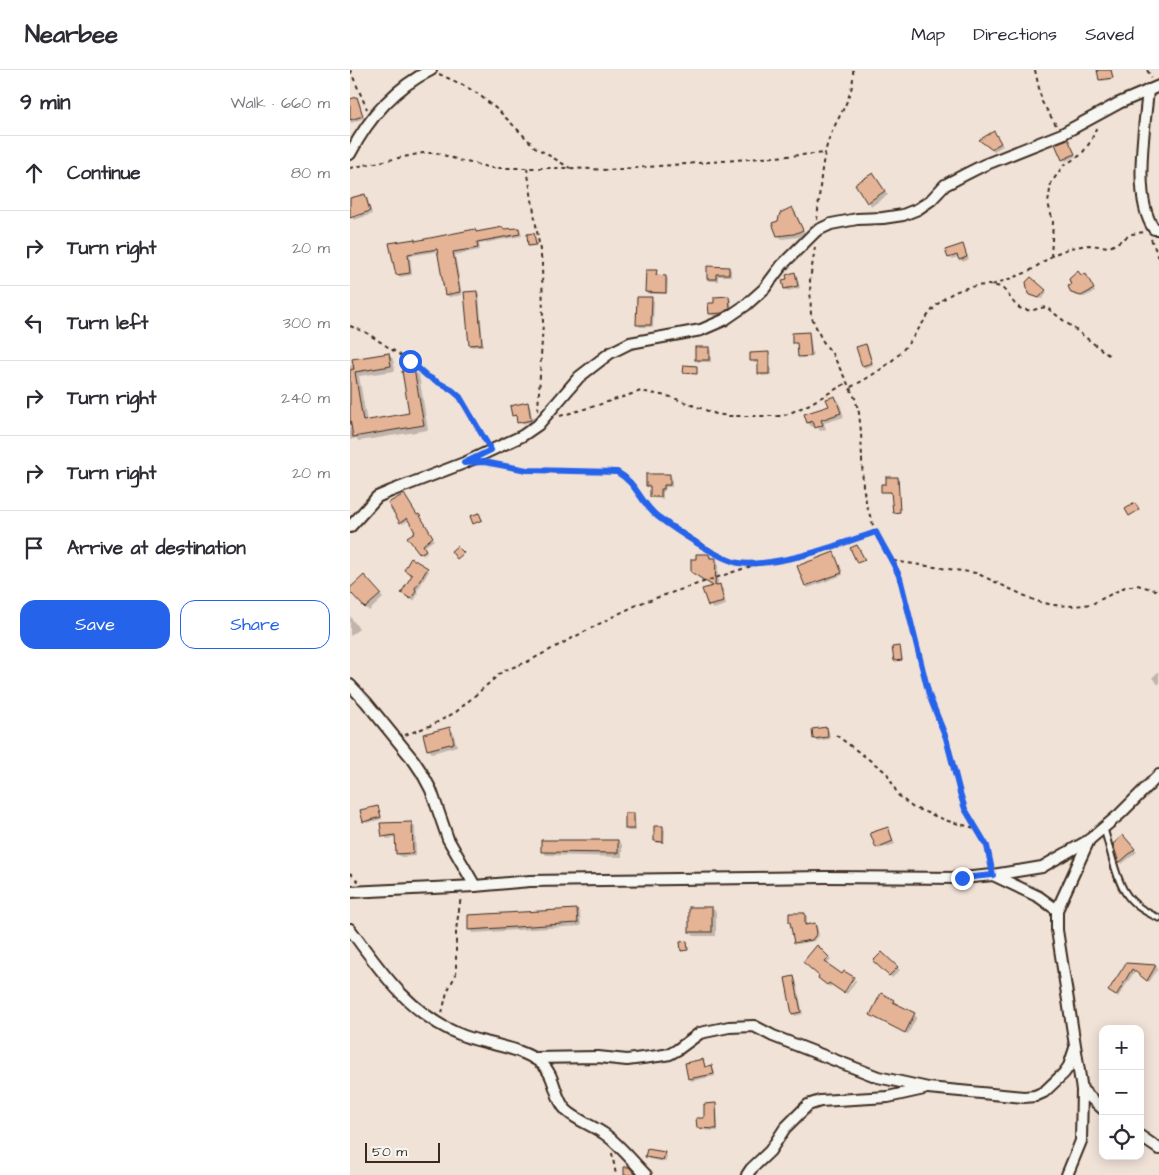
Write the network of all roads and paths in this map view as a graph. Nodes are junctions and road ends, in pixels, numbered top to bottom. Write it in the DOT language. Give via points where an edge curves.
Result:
graph roads {
  1 [pos="350,70"];
  2 [pos="430,70"];
  3 [pos="853,70"];
  4 [pos="1035,70"];
  5 [pos="1159,86"];
  6 [pos="1148,90"];
  7 [pos="370,121"];
  8 [pos="1097,126"];
  9 [pos="1062,134"];
  10 [pos="826,153"];
  11 [pos="350,154"];
  12 [pos="350,168"];
  13 [pos="527,168"];
  14 [pos="570,168"];
  15 [pos="1159,229"];
  16 [pos="816,231"];
  17 [pos="1051,257"];
  18 [pos="1159,258"];
  19 [pos="990,286"];
  20 [pos="350,326"];
  21 [pos="1111,357"];
  22 [pos="848,382"];
  23 [pos="850,388"];
  24 [pos="560,416"];
  25 [pos="538,424"];
  26 [pos="491,450"];
  27 [pos="484,462"];
  28 [pos="350,527"];
  29 [pos="876,532"];
  30 [pos="893,561"];
  31 [pos="759,564"];
  32 [pos="1159,591"];
  33 [pos="350,685"];
  34 [pos="836,735"];
  35 [pos="395,738"];
  36 [pos="1159,774"];
  37 [pos="975,828"];
  38 [pos="1104,829"];
  39 [pos="1089,840"];
  40 [pos="993,875"];
  41 [pos="475,886"];
  42 [pos="463,887"];
  43 [pos="350,892"];
  44 [pos="1057,910"];
  45 [pos="1159,918"];
  46 [pos="350,929"];
  47 [pos="438,1023"];
  48 [pos="1075,1048"];
  49 [pos="533,1058"];
  50 [pos="928,1088"];
  51 [pos="1082,1090"];
  52 [pos="1099,1105"];
  53 [pos="608,1136"];
  54 [pos="1144,1139"];
  55 [pos="1159,1149"];
  56 [pos="616,1175"];
  57 [pos="646,1175"];
  58 [pos="747,1175"];
  59 [pos="1067,1175"];
  1 -- 7 [label="path"];
  2 -- 7 [label="street" via="395,94"];
  2 -- 14 [label="path" via="478,94 535,147"];
  3 -- 10 [label="path" via="853,86"];
  4 -- 9 [label="path" via="1042,102"];
  5 -- 6 [label="street"];
  6 -- 9 [label="street"];
  6 -- 15 [label="street" via="1142,182 1150,223 1154,229"];
  7 -- 11 [label="street"];
  8 -- 17 [label="path" via="1091,142 1080,155 1064,165 1051,183 1048,203 1053,222"];
  9 -- 16 [label="street" via="984,165 945,185 932,200 903,215 857,219"];
  10 -- 14 [label="path" via="608,170"];
  10 -- 16 [label="path"];
  12 -- 13 [label="path" via="423,153 492,168"];
  13 -- 14 [label="path"];
  13 -- 25 [label="path" via="542,263"];
  16 -- 22 [label="path" via="810,280 811,316"];
  16 -- 25 [label="street" via="746,305 701,330 630,343 610,353 579,377"];
  17 -- 18 [label="path" via="1070,248 1088,245 1110,247 1124,238 1145,232"];
  17 -- 19 [label="path" via="1028,272"];
  19 -- 21 [label="path" via="1002,288 1020,308 1046,307"];
  19 -- 23 [label="path" via="960,289 946,296 936,304 901,353"];
  20 -- 26 [label="path" via="367,333 460,397"];
  22 -- 23 [label="path"];
  22 -- 24 [label="path" via="783,416 716,414 670,397 641,391"];
  23 -- 29 [label="path" via="859,413 863,487"];
  25 -- 26 [label="street" via="522,436"];
  26 -- 28 [label="street" via="377,497"];
  27 -- 31 [label="path" via="527,470 617,472 628,478 650,510 665,522 726,559"];
  29 -- 30 [label="path"];
  29 -- 31 [label="path" via="798,558"];
  30 -- 32 [label="path" via="976,573 1036,601 1053,605 1092,604 1125,587 1137,585"];
  30 -- 37 [label="path" via="929,695 946,738 965,809"];
  31 -- 35 [label="path" via="641,603 503,671 456,712 432,725"];
  33 -- 35 [label="street"];
  34 -- 37 [label="path" via="887,773 898,795 912,807"];
  35 -- 41 [label="street" via="422,773 448,839"];
  36 -- 38 [label="street"];
  37 -- 40 [label="path" via="987,846"];
  38 -- 39 [label="street"];
  38 -- 45 [label="lane" via="1125,892 1133,902"];
  39 -- 40 [label="street" via="1042,867"];
  39 -- 44 [label="street"];
  40 -- 41 [label="street" via="962,878 530,881"];
  40 -- 44 [label="street" via="1039,897"];
  41 -- 42 [label="street"];
  42 -- 43 [label="street"];
  42 -- 47 [label="path" via="456,930 456,974"];
  44 -- 48 [label="street" via="1057,930"];
  46 -- 47 [label="street" via="383,975 408,1002"];
  47 -- 49 [label="street" via="463,1036"];
  48 -- 50 [label="street" via="1064,1073 1035,1096"];
  48 -- 51 [label="street"];
  49 -- 50 [label="street" via="598,1056 627,1060 658,1056 670,1054 700,1033 748,1026 878,1077"];
  49 -- 53 [label="street" via="548,1071 568,1112"];
  50 -- 58 [label="street" via="888,1098 820,1102 808,1106 785,1128 770,1151"];
  51 -- 52 [label="street"];
  51 -- 59 [label="street" via="1081,1141"];
  53 -- 56 [label="path"];
  53 -- 57 [label="street"];
  54 -- 55 [label="street"];
}
